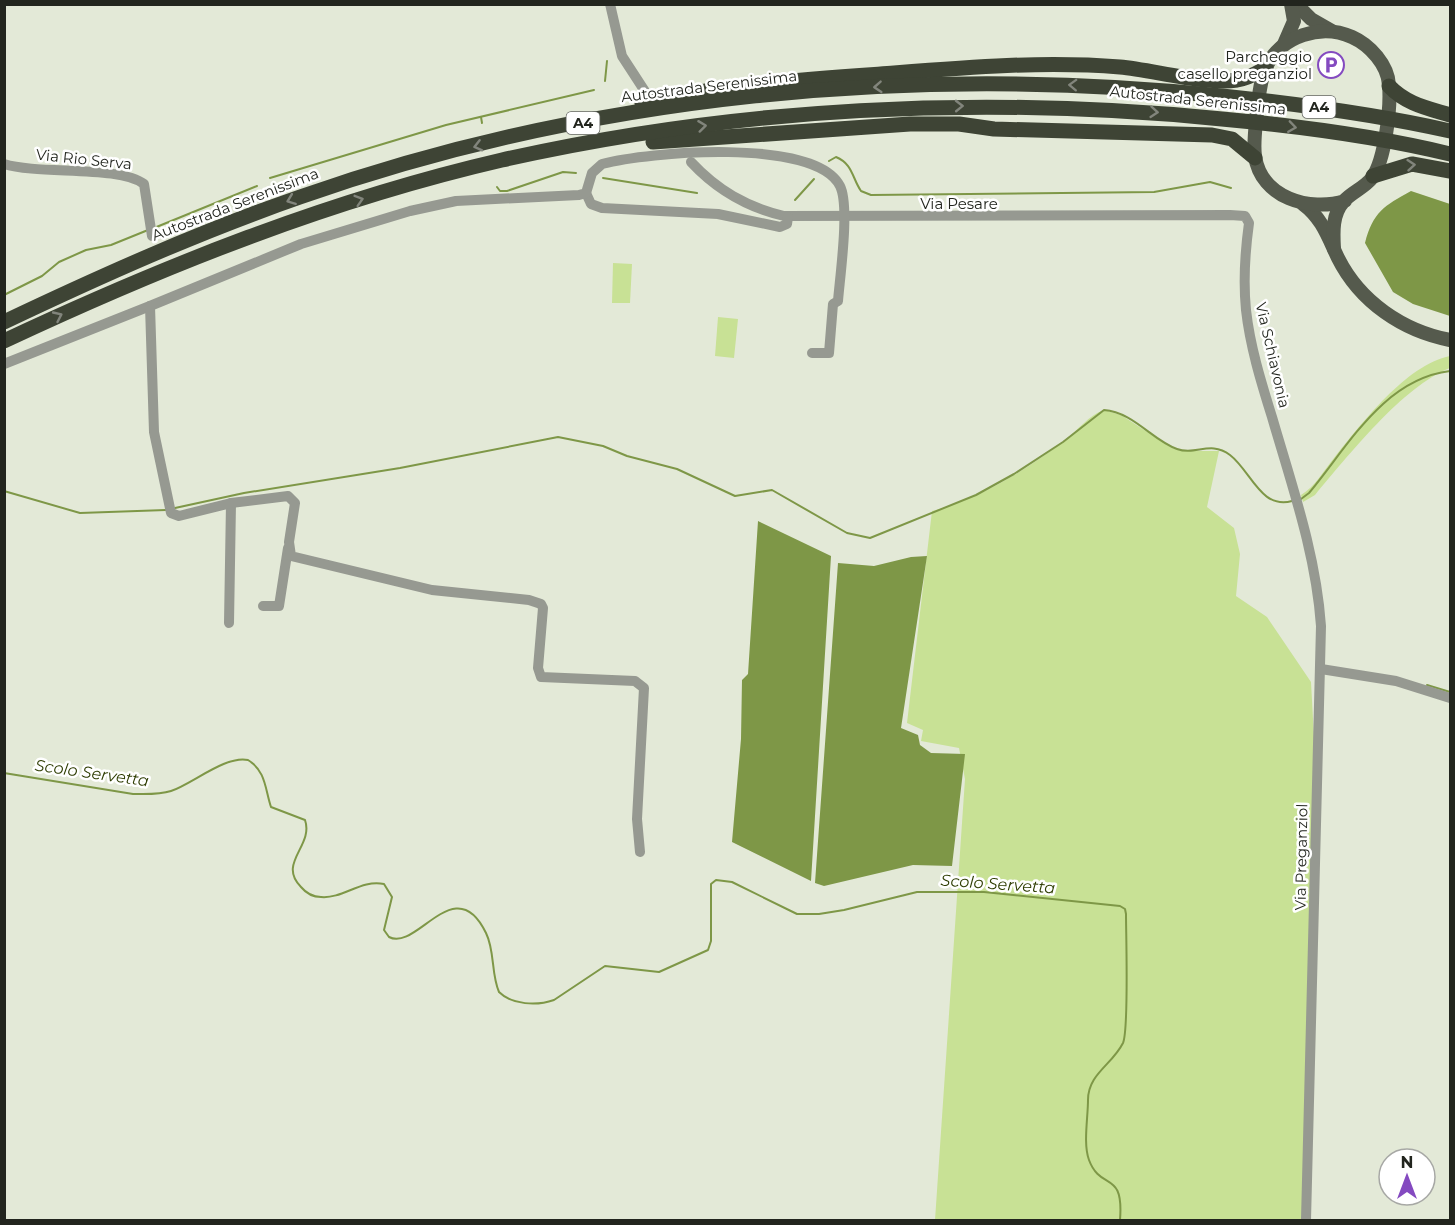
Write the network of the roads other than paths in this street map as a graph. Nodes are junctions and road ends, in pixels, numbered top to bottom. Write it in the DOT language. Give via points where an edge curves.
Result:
graph roads {
  1 [pos="1291,4"];
  2 [pos="1296,4"];
  3 [pos="607,5"];
  4 [pos="1334,31"];
  5 [pos="1283,46"];
  6 [pos="1266,68"];
  7 [pos="1389,86"];
  8 [pos="648,96"];
  9 [pos="1450,115"];
  10 [pos="1447,131"];
  11 [pos="506,139"];
  12 [pos="540,152"];
  13 [pos="1445,152"];
  14 [pos="1256,158"];
  15 [pos="691,162"];
  16 [pos="4,164"];
  17 [pos="1450,171"];
  18 [pos="1373,176"];
  19 [pos="586,193"];
  20 [pos="1344,201"];
  21 [pos="1303,204"];
  22 [pos="1245,216"];
  23 [pos="788,217"];
  24 [pos="844,218"];
  25 [pos="151,230"];
  26 [pos="1334,249"];
  27 [pos="150,306"];
  28 [pos="4,322"];
  29 [pos="1450,340"];
  30 [pos="4,341"];
  31 [pos="812,353"];
  32 [pos="4,364"];
  33 [pos="1295,494"];
  34 [pos="231,503"];
  35 [pos="288,548"];
  36 [pos="263,606"];
  37 [pos="229,623"];
  38 [pos="1321,669"];
  39 [pos="1450,698"];
  40 [pos="640,852"];
  41 [pos="1306,1221"];
  1 -- 5 [label="main road" via="1294,21"];
  2 -- 4 [label="main road" via="1311,19"];
  3 -- 8 [label="street" via="622,56"];
  4 -- 5 [label="main road" via="1310,33"];
  4 -- 7 [label="main road" via="1366,46 1381,63"];
  5 -- 6 [label="main road"];
  6 -- 11 [label="highway" via="1239,80 1226,81 1083,64 764,82 696,91 565,119 534,126"];
  6 -- 14 [label="main road" via="1257,115"];
  7 -- 9 [label="highway" via="1412,104"];
  7 -- 18 [label="main road" via="1382,152"];
  10 -- 11 [label="highway, Autostrada Serenissima / A4, one-way" via="1314,106 1117,86 1041,84 876,87 693,104"];
  11 -- 28 [label="highway, Autostrada Serenissima / A4, one-way" via="300,197 171,246"];
  12 -- 13 [label="highway, Autostrada Serenissima / A4, one-way" via="786,116 889,109 1036,107 1192,116 1313,130"];
  12 -- 14 [label="highway" via="561,155 657,142 959,124 994,129 1212,135 1232,139"];
  30 -- 12 [label="highway, Autostrada Serenissima / A4, one-way" via="232,243 402,187"];
  14 -- 21 [label="main road" via="1263,176 1273,187"];
  15 -- 23 [label="street, Via Pesare" via="740,202"];
  16 -- 25 [label="street, Via Rio Serva" via="132,177 144,184"];
  18 -- 17 [label="highway, one-way" via="1412,164"];
  18 -- 20 [label="main road"];
  19 -- 23 [label="street" via="591,204 602,208 726,215 780,227 787,224"];
  19 -- 24 [label="street" via="592,172 602,164 751,151 795,160 833,177 841,187"];
  19 -- 27 [label="street" via="456,201 410,211 301,244"];
  20 -- 21 [label="main road" via="1325,206"];
  20 -- 26 [label="main road" via="1334,225"];
  21 -- 26 [label="main road" via="1319,218"];
  22 -- 24 [label="street, Via Pesare"];
  22 -- 33 [label="street, Via Schiavonia" via="1249,223 1244,291 1250,336"];
  23 -- 24 [label="street, Via Pesare"];
  24 -- 31 [label="street" via="838,301 833,304 829,353"];
  26 -- 29 [label="main road" via="1376,305 1417,331"];
  27 -- 32 [label="street"];
  27 -- 34 [label="street" via="153,425 170,507 179,516"];
  33 -- 38 [label="street, Via Preganziol" via="1318,587"];
  34 -- 35 [label="street" via="275,496 292,499 295,503"];
  34 -- 37 [label="street"];
  35 -- 36 [label="street" via="279,606"];
  35 -- 40 [label="street" via="291,556 300,559 432,590 537,601 543,608 538,668 541,677 640,683 645,695 637,819"];
  38 -- 39 [label="street" via="1396,681"];
  38 -- 41 [label="street, Via Preganziol"];
}
